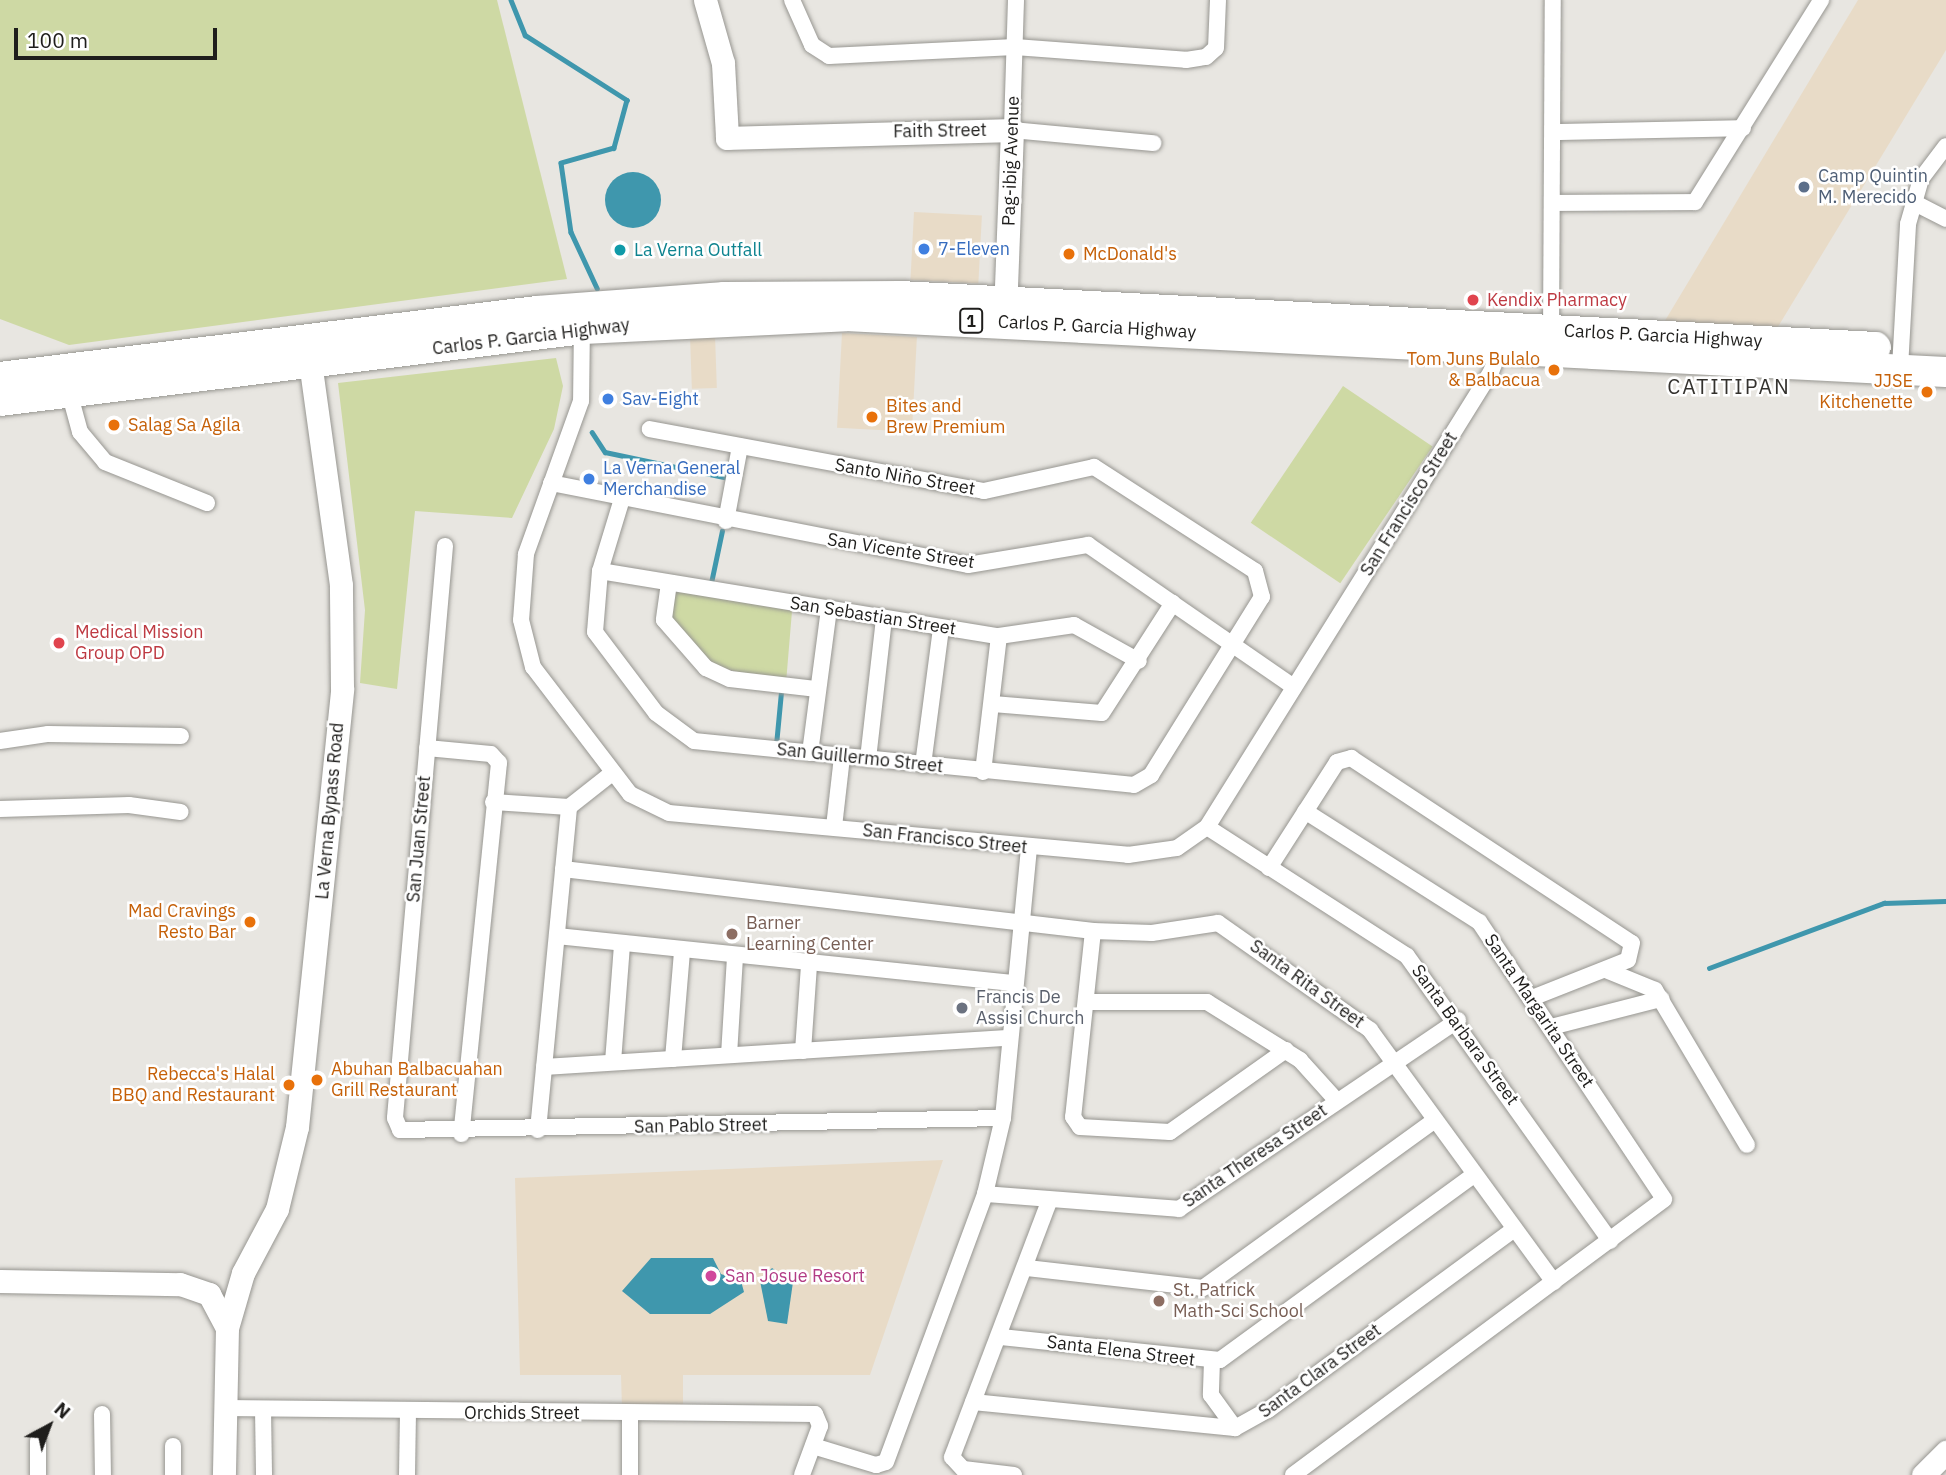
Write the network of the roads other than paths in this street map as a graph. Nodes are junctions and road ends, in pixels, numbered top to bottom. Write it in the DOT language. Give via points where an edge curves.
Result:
graph roads {
  1 [pos="705,0"];
  2 [pos="792,0"];
  3 [pos="1016,0"];
  4 [pos="1218,0"];
  5 [pos="1553,0"];
  6 [pos="1821,0"];
  7 [pos="1015,47"];
  8 [pos="1743,128"];
  9 [pos="1012,130"];
  10 [pos="1556,132"];
  11 [pos="1153,143"];
  12 [pos="1946,146"];
  13 [pos="1913,202"];
  14 [pos="1556,203"];
  15 [pos="1946,219"];
  16 [pos="1005,311"];
  17 [pos="582,318"];
  18 [pos="1503,338"];
  19 [pos="1550,341"];
  20 [pos="308,352"];
  21 [pos="1946,352"];
  22 [pos="1901,358"];
  23 [pos="1946,372"];
  24 [pos="0,377"];
  25 [pos="67,381"];
  26 [pos="0,401"];
  27 [pos="650,429"];
  28 [pos="740,446"];
  29 [pos="551,483"];
  30 [pos="621,502"];
  31 [pos="206,503"];
  32 [pos="726,521"];
  33 [pos="445,546"];
  34 [pos="600,571"];
  35 [pos="669,583"];
  36 [pos="1173,603"];
  37 [pos="830,609"];
  38 [pos="884,619"];
  39 [pos="941,628"];
  40 [pos="999,636"];
  41 [pos="1234,645"];
  42 [pos="1139,661"];
  43 [pos="1294,687"];
  44 [pos="817,689"];
  45 [pos="993,704"];
  46 [pos="181,736"];
  47 [pos="0,741"];
  48 [pos="427,748"];
  49 [pos="810,753"];
  50 [pos="842,757"];
  51 [pos="868,759"];
  52 [pos="923,765"];
  53 [pos="984,772"];
  54 [pos="611,774"];
  55 [pos="493,802"];
  56 [pos="569,807"];
  57 [pos="0,809"];
  58 [pos="1305,811"];
  59 [pos="181,812"];
  60 [pos="834,827"];
  61 [pos="1207,827"];
  62 [pos="1029,848"];
  63 [pos="1269,868"];
  64 [pos="564,869"];
  65 [pos="1022,919"];
  66 [pos="1093,931"];
  67 [pos="557,936"];
  68 [pos="622,945"];
  69 [pos="682,952"];
  70 [pos="735,957"];
  71 [pos="809,965"];
  72 [pos="1606,970"];
  73 [pos="1013,982"];
  74 [pos="1532,998"];
  75 [pos="1661,999"];
  76 [pos="1089,1002"];
  77 [pos="1458,1020"];
  78 [pos="1551,1027"];
  79 [pos="1007,1038"];
  80 [pos="803,1051"];
  81 [pos="1286,1051"];
  82 [pos="729,1055"];
  83 [pos="673,1059"];
  84 [pos="612,1062"];
  85 [pos="1395,1065"];
  86 [pos="544,1067"];
  87 [pos="1337,1101"];
  88 [pos="1003,1118"];
  89 [pos="1435,1120"];
  90 [pos="400,1130"];
  91 [pos="538,1130"];
  92 [pos="461,1134"];
  93 [pos="1747,1145"];
  94 [pos="1474,1175"];
  95 [pos="985,1194"];
  96 [pos="1049,1202"];
  97 [pos="1513,1230"];
  98 [pos="1610,1241"];
  99 [pos="1027,1268"];
  100 [pos="243,1273"];
  101 [pos="0,1281"];
  102 [pos="1554,1282"];
  103 [pos="190,1284"];
  104 [pos="227,1328"];
  105 [pos="1001,1337"];
  106 [pos="1212,1362"];
  107 [pos="973,1402"];
  108 [pos="224,1408"];
  109 [pos="262,1409"];
  110 [pos="408,1413"];
  111 [pos="630,1413"];
  112 [pos="102,1414"];
  113 [pos="1235,1428"];
  114 [pos="38,1441"];
  115 [pos="173,1446"];
  116 [pos="813,1446"];
  117 [pos="1946,1452"];
  118 [pos="38,1475"];
  119 [pos="103,1475"];
  120 [pos="173,1475"];
  121 [pos="224,1475"];
  122 [pos="264,1475"];
  123 [pos="407,1475"];
  124 [pos="630,1475"];
  125 [pos="802,1475"];
  126 [pos="1014,1475"];
  127 [pos="1293,1475"];
  128 [pos="1923,1475"];
  1 -- 9 [label="street, Faith Street" via="723,63 727,138"];
  2 -- 7 [label="street" via="812,46 828,56"];
  3 -- 7 [label="street, Pag-ibig Avenue"];
  4 -- 7 [label="street" via="1218,40 1206,58"];
  5 -- 10 [label="street"];
  6 -- 8 [label="street"];
  7 -- 9 [label="street, Pag-ibig Avenue"];
  8 -- 10 [label="street"];
  8 -- 14 [label="street" via="1703,195 1686,207"];
  9 -- 11 [label="street, Faith Street"];
  9 -- 16 [label="street, Pag-ibig Avenue"];
  10 -- 14 [label="street"];
  12 -- 13 [label="street" via="1921,178"];
  13 -- 15 [label="street"];
  13 -- 22 [label="street"];
  14 -- 19 [label="street"];
  16 -- 17 [label="highway, Carlos P. Garcia Highway / 1" via="845,306"];
  16 -- 18 [label="highway, Carlos P. Garcia Highway / 1"];
  17 -- 20 [label="highway, Carlos P. Garcia Highway / 1"];
  17 -- 29 [label="street, San Francisco Street" via="582,401"];
  18 -- 19 [label="highway, Carlos P. Garcia Highway / 1"];
  18 -- 43 [label="street, San Francisco Street"];
  19 -- 22 [label="highway, Carlos P. Garcia Highway / 1"];
  20 -- 25 [label="highway, Carlos P. Garcia Highway / 1"];
  20 -- 100 [label="street, La Verna Bypass Road" via="341,585 342,688 298,1126 277,1209"];
  21 -- 22 [label="highway, Carlos P. Garcia Highway / 1"];
  22 -- 23 [label="highway, Carlos P. Garcia Highway / 1"];
  24 -- 25 [label="highway, Carlos P. Garcia Highway / 1"];
  25 -- 26 [label="highway, Carlos P. Garcia Highway / 1"];
  25 -- 31 [label="street" via="80,432 105,461"];
  27 -- 28 [label="street, Santo Niño Street"];
  28 -- 32 [label="street"];
  28 -- 41 [label="street, Santo Niño Street" via="984,491 1085,468 1104,470 1255,571 1262,597"];
  29 -- 30 [label="street, San Vicente Street"];
  29 -- 54 [label="street, San Francisco Street" via="524,569 526,648 552,696"];
  30 -- 32 [label="street, San Vicente Street"];
  30 -- 34 [label="street, San Guillermo Street"];
  32 -- 36 [label="street, San Vicente Street" via="968,565 1088,545"];
  33 -- 48 [label="street, San Juan Street"];
  34 -- 35 [label="street, San Sebastian Street"];
  34 -- 49 [label="street, San Guillermo Street" via="595,632 670,726 694,741"];
  35 -- 37 [label="street, San Sebastian Street"];
  35 -- 44 [label="street" via="664,620 706,668 730,679"];
  36 -- 41 [label="street, San Vicente Street"];
  36 -- 42 [label="street"];
  37 -- 38 [label="street, San Sebastian Street"];
  37 -- 44 [label="street"];
  38 -- 39 [label="street, San Sebastian Street"];
  38 -- 51 [label="street"];
  39 -- 40 [label="street, San Sebastian Street"];
  39 -- 52 [label="street"];
  40 -- 42 [label="street, San Sebastian Street" via="1074,625"];
  40 -- 45 [label="street"];
  41 -- 43 [label="street, San Vicente Street"];
  41 -- 53 [label="street, San Guillermo Street" via="1143,781 1123,786"];
  42 -- 45 [label="street" via="1111,704 1091,716"];
  43 -- 61 [label="street, San Francisco Street"];
  44 -- 49 [label="street"];
  45 -- 53 [label="street"];
  46 -- 47 [label="street" via="48,734"];
  48 -- 55 [label="street" via="496,757"];
  48 -- 90 [label="street, San Juan Street" via="395,1118"];
  49 -- 50 [label="street, San Guillermo Street"];
  50 -- 51 [label="street, San Guillermo Street"];
  50 -- 60 [label="street"];
  51 -- 52 [label="street, San Guillermo Street"];
  52 -- 53 [label="street, San Guillermo Street"];
  54 -- 56 [label="street"];
  54 -- 60 [label="street, San Francisco Street" via="649,808 669,813"];
  55 -- 56 [label="street"];
  55 -- 92 [label="street"];
  56 -- 64 [label="street"];
  57 -- 59 [label="street" via="129,804"];
  58 -- 63 [label="street"];
  58 -- 72 [label="street" via="1343,756 1616,928 1634,953"];
  58 -- 74 [label="street, Santa Margarita Street" via="1479,922"];
  60 -- 62 [label="street, San Francisco Street"];
  61 -- 62 [label="street, San Francisco Street" via="1159,854"];
  61 -- 63 [label="street, Santa Barbara Street"];
  62 -- 65 [label="street"];
  63 -- 77 [label="street, Santa Barbara Street" via="1396,948"];
  64 -- 65 [label="street, Santa Rita Street"];
  64 -- 67 [label="street"];
  65 -- 66 [label="street, Santa Rita Street"];
  65 -- 73 [label="street"];
  66 -- 76 [label="street"];
  66 -- 85 [label="street, Santa Rita Street" via="1152,933 1202,922 1228,927 1362,1022"];
  67 -- 68 [label="street"];
  67 -- 86 [label="street"];
  68 -- 69 [label="street"];
  68 -- 84 [label="street"];
  69 -- 70 [label="street"];
  69 -- 83 [label="street"];
  70 -- 71 [label="street"];
  70 -- 82 [label="street"];
  71 -- 73 [label="street"];
  71 -- 80 [label="street"];
  72 -- 74 [label="street"];
  72 -- 75 [label="street" via="1637,978"];
  73 -- 79 [label="street"];
  74 -- 78 [label="street, Santa Margarita Street"];
  75 -- 78 [label="street"];
  75 -- 93 [label="street"];
  76 -- 81 [label="street" via="1192,999"];
  76 -- 81 [label="street" via="1076,1124 1170,1132"];
  77 -- 85 [label="street, Santa Theresa Street"];
  77 -- 98 [label="street, Santa Barbara Street"];
  78 -- 98 [label="street, Santa Margarita Street" via="1663,1203"];
  79 -- 80 [label="street"];
  79 -- 88 [label="street"];
  80 -- 82 [label="street"];
  81 -- 87 [label="street"];
  82 -- 83 [label="street"];
  83 -- 84 [label="street"];
  84 -- 86 [label="street"];
  85 -- 87 [label="street, Santa Theresa Street"];
  85 -- 89 [label="street, Santa Rita Street"];
  86 -- 91 [label="street"];
  87 -- 96 [label="street, Santa Theresa Street" via="1178,1209"];
  88 -- 91 [label="street, San Pablo Street"];
  88 -- 95 [label="street"];
  89 -- 94 [label="street, Santa Rita Street"];
  89 -- 99 [label="street" via="1203,1288"];
  90 -- 92 [label="street, San Pablo Street"];
  91 -- 92 [label="street, San Pablo Street"];
  94 -- 97 [label="street, Santa Rita Street"];
  94 -- 106 [label="street, Santa Elena Street"];
  95 -- 96 [label="street, Santa Theresa Street"];
  95 -- 116 [label="street" via="886,1462 876,1465"];
  96 -- 99 [label="street"];
  97 -- 102 [label="street, Santa Rita Street"];
  97 -- 113 [label="street, Santa Clara Street"];
  98 -- 102 [label="street"];
  99 -- 105 [label="street"];
  100 -- 103 [label="street"];
  100 -- 104 [label="street, La Verna Bypass Road"];
  101 -- 103 [label="street"];
  102 -- 127 [label="street"];
  103 -- 104 [label="street" via="213,1298"];
  104 -- 108 [label="street"];
  105 -- 106 [label="street, Santa Elena Street"];
  105 -- 107 [label="street"];
  106 -- 113 [label="street" via="1211,1395"];
  107 -- 113 [label="street"];
  107 -- 126 [label="street" via="954,1464"];
  108 -- 109 [label="street, Orchids Street"];
  108 -- 121 [label="street"];
  109 -- 110 [label="street, Orchids Street"];
  109 -- 122 [label="street"];
  110 -- 111 [label="street, Orchids Street"];
  110 -- 123 [label="street"];
  111 -- 116 [label="street, Orchids Street" via="818,1416"];
  111 -- 124 [label="street"];
  112 -- 119 [label="street"];
  114 -- 118 [label="street"];
  115 -- 120 [label="street"];
  116 -- 125 [label="street"];
  117 -- 128 [label="street"];
}
